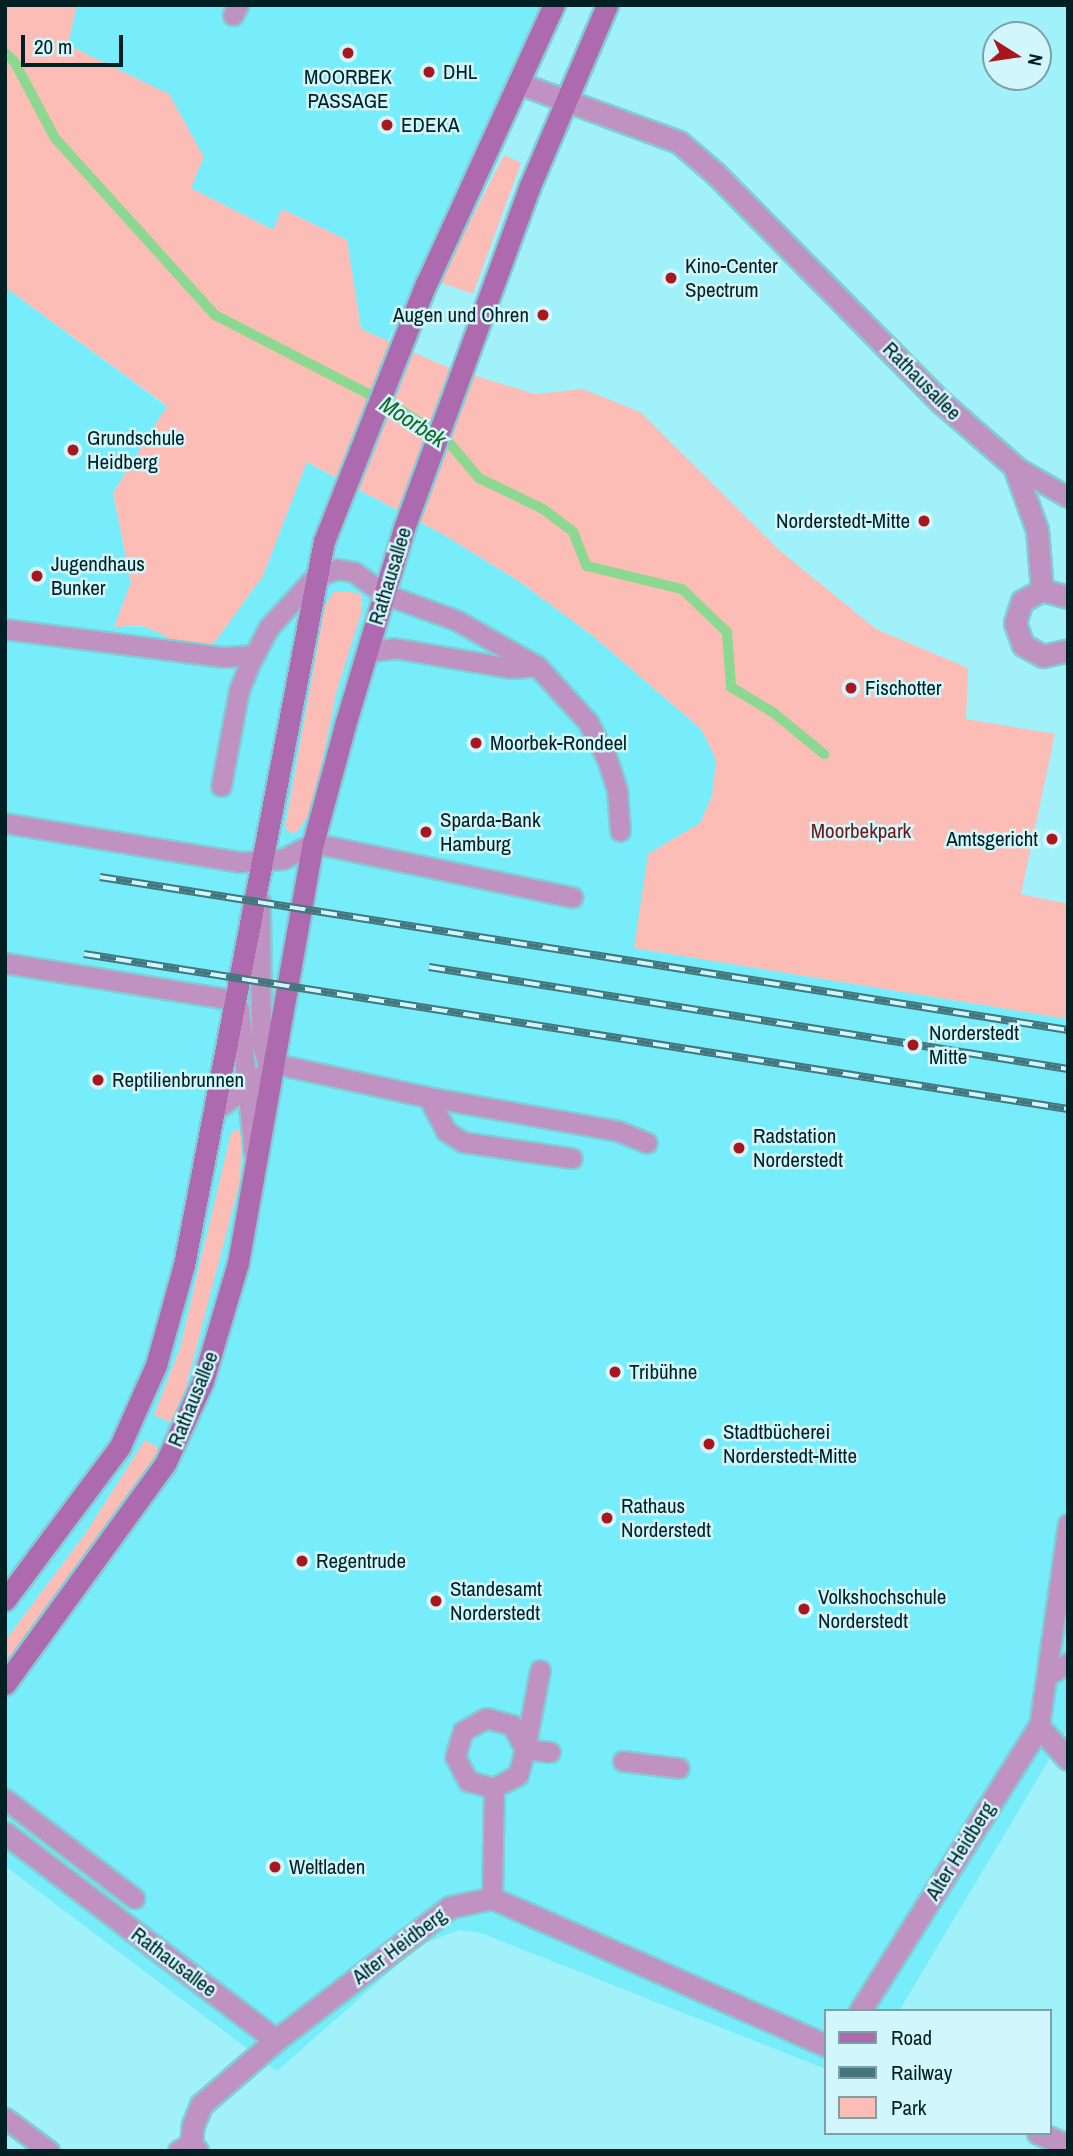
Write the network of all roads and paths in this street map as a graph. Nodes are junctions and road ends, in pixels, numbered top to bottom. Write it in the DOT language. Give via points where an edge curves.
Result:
graph roads {
  1 [pos="554,5"];
  2 [pos="607,5"];
  3 [pos="518,83"];
  4 [pos="563,102"];
  5 [pos="1014,466"];
  6 [pos="1068,497"];
  7 [pos="315,577"];
  8 [pos="1042,590"];
  9 [pos="384,594"];
  10 [pos="1068,597"];
  11 [pos="5,629"];
  12 [pos="1068,650"];
  13 [pos="367,652"];
  14 [pos="254,655"];
  15 [pos="537,666"];
  16 [pos="221,786"];
  17 [pos="5,823"];
  18 [pos="620,831"];
  19 [pos="313,843"];
  20 [pos="260,863"];
  21 [pos="572,897"];
  22 [pos="5,963"];
  23 [pos="233,1000"];
  24 [pos="274,1066"];
  25 [pos="247,1086"];
  26 [pos="428,1097"];
  27 [pos="213,1112"];
  28 [pos="647,1143"];
  29 [pos="572,1158"];
  30 [pos="256,1165"];
  31 [pos="1068,1524"];
  32 [pos="5,1600"];
  33 [pos="1068,1662"];
  34 [pos="540,1670"];
  35 [pos="1047,1676"];
  36 [pos="5,1684"];
  37 [pos="1040,1727"];
  38 [pos="525,1749"];
  39 [pos="550,1752"];
  40 [pos="1068,1759"];
  41 [pos="623,1762"];
  42 [pos="679,1768"];
  43 [pos="494,1788"];
  44 [pos="5,1799"];
  45 [pos="5,1833"];
  46 [pos="134,1898"];
  47 [pos="492,1898"];
  48 [pos="861,2009"];
  49 [pos="276,2040"];
  50 [pos="824,2044"];
  51 [pos="5,2118"];
  52 [pos="1043,2135"];
  53 [pos="1068,2146"];
  54 [pos="189,2148"];
  55 [pos="49,2151"];
  1 -- 3 [label="main road"];
  2 -- 4 [label="main road, Rathausallee"];
  3 -- 4 [label="street, Rathausallee"];
  3 -- 7 [label="main road" via="405,332 337,500"];
  4 -- 5 [label="street, Rathausallee" via="679,142 941,402"];
  4 -- 9 [label="main road, Rathausallee" via="404,528"];
  5 -- 6 [label="lane"];
  5 -- 8 [label="street, Rathausallee" via="1037,530"];
  7 -- 9 [label="lane" via="329,569 354,572"];
  7 -- 14 [label="lane" via="270,627"];
  7 -- 20 [label="main road"];
  8 -- 10 [label="street"];
  8 -- 12 [label="street" via="1022,601 1015,623 1023,645 1043,656"];
  9 -- 13 [label="main road, Rathausallee"];
  9 -- 15 [label="lane" via="456,620"];
  11 -- 14 [label="lane" via="224,657"];
  13 -- 15 [label="lane" via="394,648 511,668"];
  13 -- 19 [label="main road, Rathausallee"];
  14 -- 16 [label="lane" via="239,690"];
  15 -- 18 [label="lane" via="588,722 607,759 617,789"];
  17 -- 20 [label="lane"];
  19 -- 20 [label="lane" via="298,854"];
  19 -- 21 [label="lane"];
  19 -- 24 [label="main road, Rathausallee"];
  20 -- 23 [label="main road"];
  20 -- 24 [label="lane" via="261,1042 262,1055"];
  22 -- 23 [label="lane"];
  23 -- 25 [label="lane" via="239,1009"];
  23 -- 27 [label="main road"];
  24 -- 25 [label="lane"];
  24 -- 26 [label="lane"];
  24 -- 30 [label="main road, Rathausallee"];
  25 -- 27 [label="lane"];
  25 -- 30 [label="lane"];
  26 -- 28 [label="lane" via="618,1131"];
  26 -- 29 [label="lane" via="446,1131 463,1142"];
  27 -- 32 [label="main road" via="184,1265 156,1365 135,1419 120,1446"];
  30 -- 36 [label="main road, Rathausallee" via="222,1323 178,1440 165,1465"];
  31 -- 35 [label="lane"];
  33 -- 35 [label="lane"];
  34 -- 38 [label="lane"];
  35 -- 37 [label="lane"];
  37 -- 40 [label="street"];
  37 -- 48 [label="street, Alter Heidberg"];
  38 -- 39 [label="lane"];
  38 -- 43 [label="lane" via="518,1775"];
  38 -- 43 [label="lane" via="512,1726 486,1718 463,1731 456,1757 462,1769 468,1780"];
  41 -- 42 [label="lane"];
  43 -- 47 [label="lane"];
  44 -- 46 [label="lane"];
  45 -- 49 [label="street, Rathausallee"];
  47 -- 49 [label="street, Alter Heidberg" via="450,1907"];
  47 -- 50 [label="street"];
  49 -- 54 [label="street, Alter Heidberg" via="201,2105"];
  51 -- 55 [label="lane"];
  52 -- 53 [label="street"];
}
